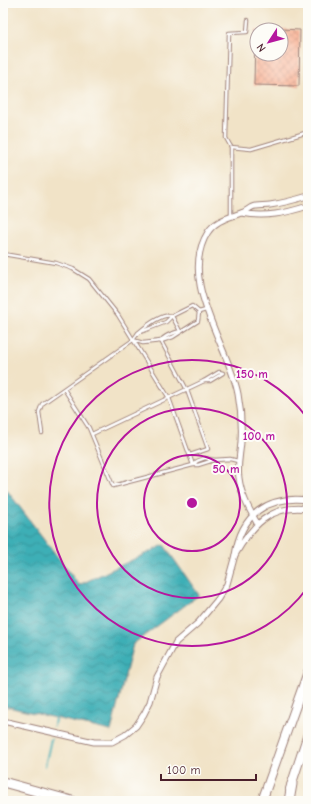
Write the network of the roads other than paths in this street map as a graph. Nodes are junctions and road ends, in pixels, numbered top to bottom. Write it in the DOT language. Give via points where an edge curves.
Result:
graph roads {
  1 [pos="248,20"];
  2 [pos="305,133"];
  3 [pos="231,147"];
  4 [pos="308,196"];
  5 [pos="308,206"];
  6 [pos="242,213"];
  7 [pos="231,216"];
  8 [pos="3,254"];
  9 [pos="206,310"];
  10 [pos="199,312"];
  11 [pos="172,316"];
  12 [pos="180,331"];
  13 [pos="134,340"];
  14 [pos="161,342"];
  15 [pos="232,369"];
  16 [pos="64,389"];
  17 [pos="187,390"];
  18 [pos="169,398"];
  19 [pos="42,434"];
  20 [pos="92,434"];
  21 [pos="190,455"];
  22 [pos="238,461"];
  23 [pos="193,465"];
  24 [pos="307,507"];
  25 [pos="252,514"];
  26 [pos="257,523"];
  27 [pos="235,555"];
  28 [pos="308,672"];
  29 [pos="3,722"];
  30 [pos="308,734"];
  31 [pos="3,782"];
  32 [pos="292,784"];
  33 [pos="72,801"];
  34 [pos="262,801"];
  35 [pos="286,801"];
  36 [pos="289,801"];
  1 -- 3 [label="lane" via="246,32 229,32 226,138"];
  2 -- 3 [label="lane" via="251,149"];
  3 -- 7 [label="lane"];
  4 -- 6 [label="street" via="252,207"];
  5 -- 6 [label="street" via="271,215"];
  6 -- 7 [label="street"];
  7 -- 9 [label="street" via="214,225 202,244 199,264"];
  8 -- 13 [label="lane" via="56,263 73,269 89,279"];
  9 -- 10 [label="lane"];
  9 -- 15 [label="street"];
  10 -- 11 [label="lane" via="192,306"];
  10 -- 12 [label="lane" via="198,321"];
  11 -- 12 [label="lane"];
  11 -- 13 [label="lane" via="166,322 138,334"];
  12 -- 14 [label="lane"];
  13 -- 14 [label="lane" via="143,343"];
  13 -- 16 [label="lane"];
  13 -- 18 [label="lane"];
  14 -- 17 [label="lane"];
  15 -- 17 [label="lane"];
  15 -- 22 [label="street" via="242,418"];
  16 -- 19 [label="lane" via="42,404 39,412"];
  16 -- 20 [label="lane"];
  17 -- 18 [label="lane"];
  17 -- 21 [label="lane" via="208,449"];
  18 -- 20 [label="lane"];
  18 -- 21 [label="lane"];
  20 -- 23 [label="lane" via="113,486"];
  21 -- 23 [label="lane"];
  22 -- 23 [label="lane" via="205,458"];
  22 -- 25 [label="street" via="239,480"];
  24 -- 25 [label="street" via="285,500"];
  24 -- 26 [label="street" via="286,509"];
  25 -- 26 [label="street"];
  25 -- 27 [label="street" via="237,539"];
  26 -- 27 [label="street"];
  27 -- 29 [label="street" via="227,584 218,599 198,623 176,642 157,677 144,714 136,726 124,735 112,742 94,742"];
  28 -- 34 [label="main road"];
  30 -- 32 [label="main road"];
  31 -- 33 [label="highway"];
  32 -- 35 [label="main road"];
  32 -- 36 [label="highway"];
}
